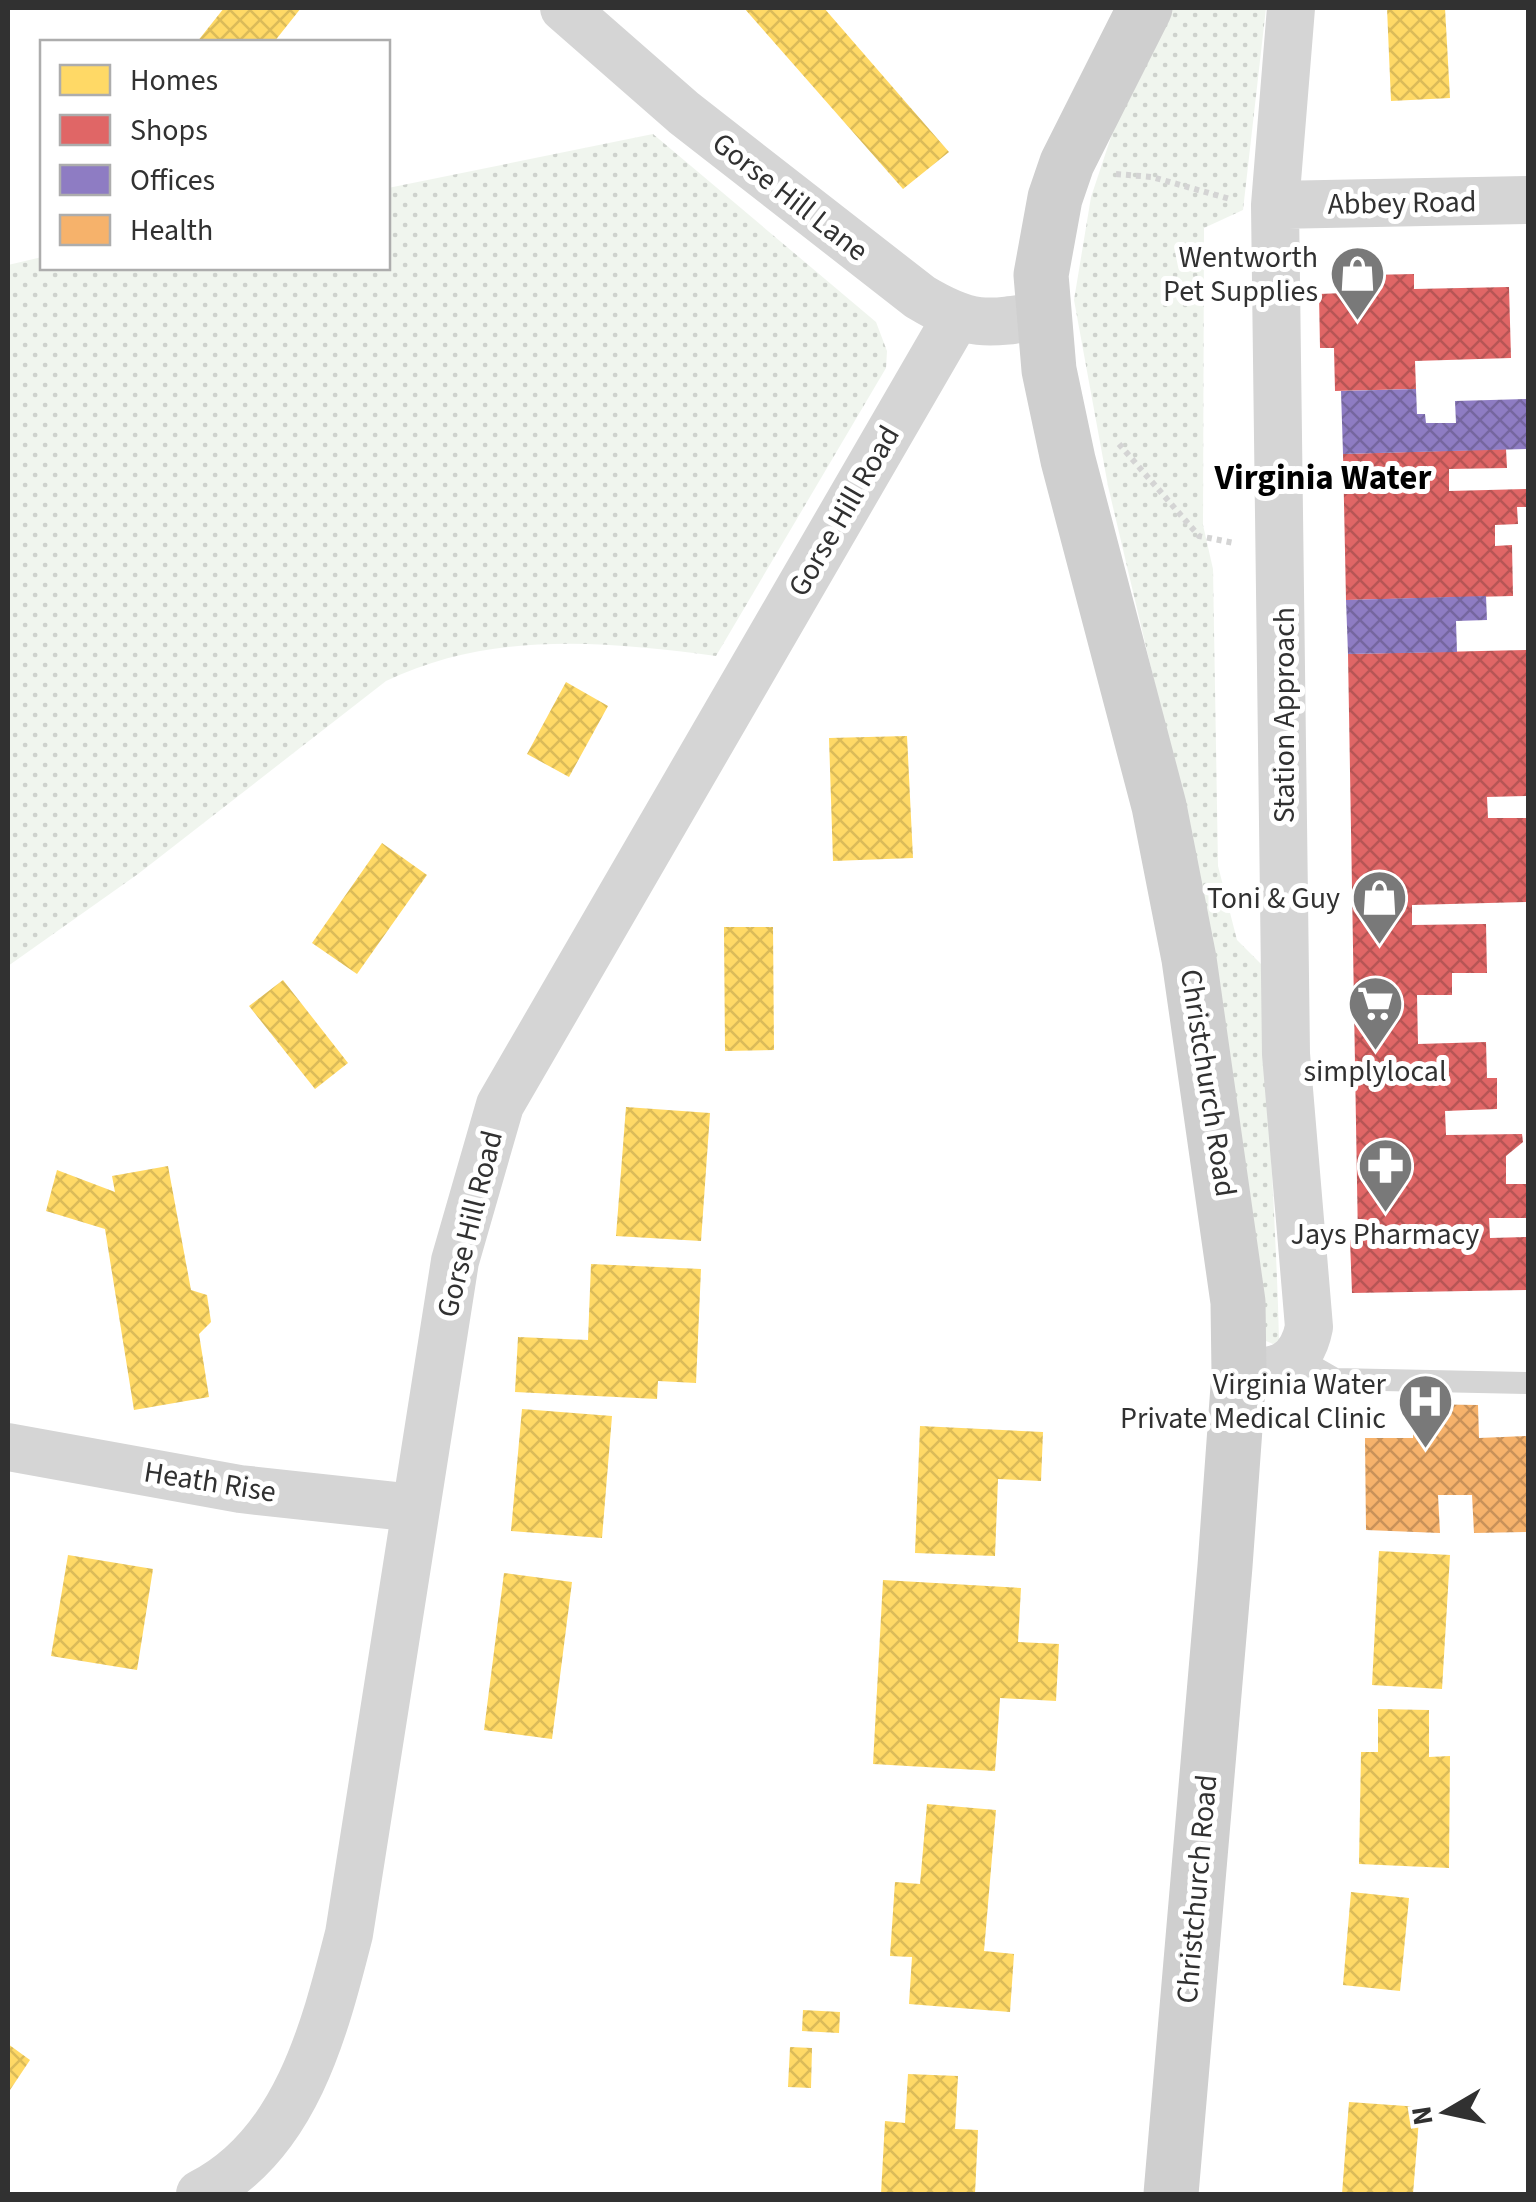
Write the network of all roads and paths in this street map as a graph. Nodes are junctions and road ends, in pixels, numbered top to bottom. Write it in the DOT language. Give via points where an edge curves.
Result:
graph roads {
  1 [pos="564,8"];
  2 [pos="1145,8"];
  3 [pos="1291,8"];
  4 [pos="1100,172"];
  5 [pos="1528,200"];
  6 [pos="1275,205"];
  7 [pos="1043,316"];
  8 [pos="956,318"];
  9 [pos="1117,442"];
  10 [pos="1245,543"];
  11 [pos="1295,1356"];
  12 [pos="1239,1374"];
  13 [pos="1528,1383"];
  14 [pos="8,1447"];
  15 [pos="414,1508"];
  16 [pos="224,2189"];
  17 [pos="1171,2194"];
  1 -- 8 [label="street, Gorse Hill Lane" via="807,212"];
  2 -- 7 [label="main road, Christchurch Road" via="1054,198 1041,274"];
  3 -- 6 [label="street, Station Approach"];
  4 -- 6 [label="path"];
  5 -- 6 [label="street, Abbey Road"];
  6 -- 11 [label="street, Station Approach" via="1286,1054 1308,1294 1306,1340"];
  7 -- 8 [label="street" via="994,324"];
  7 -- 12 [label="main road, Christchurch Road" via="1084,529 1159,806 1189,959 1231,1234"];
  8 -- 15 [label="street, Gorse Hill Road" via="500,1105 456,1261"];
  9 -- 10 [label="path" via="1199,536"];
  11 -- 12 [label="street" via="1276,1372"];
  11 -- 13 [label="lane" via="1335,1378"];
  12 -- 17 [label="main road, Christchurch Road"];
  14 -- 15 [label="street, Heath Rise" via="240,1489"];
  15 -- 16 [label="street, Gorse Hill Road" via="352,1915 334,1992 281,2122"];
}
